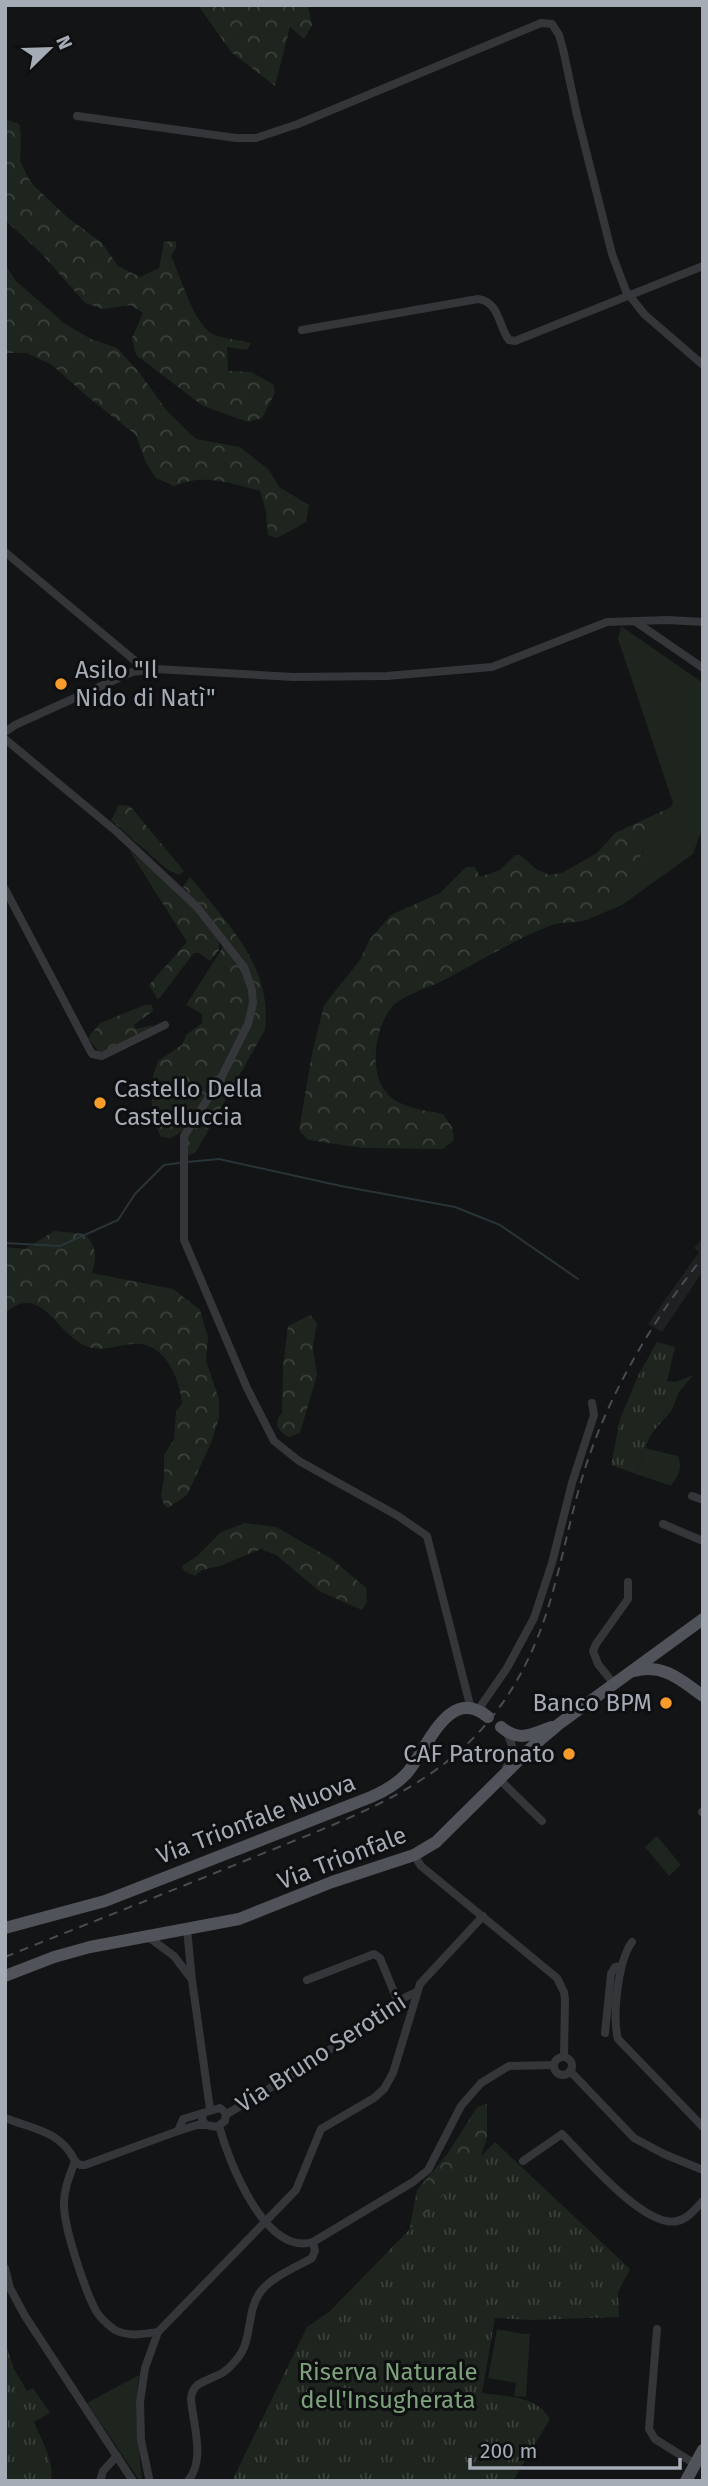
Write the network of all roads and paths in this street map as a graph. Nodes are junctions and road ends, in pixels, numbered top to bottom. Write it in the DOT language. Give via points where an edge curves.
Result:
graph roads {
  1 [pos="77,116"];
  2 [pos="703,266"];
  3 [pos="628,295"];
  4 [pos="302,330"];
  5 [pos="703,365"];
  6 [pos="5,552"];
  7 [pos="635,621"];
  8 [pos="703,622"];
  9 [pos="703,668"];
  10 [pos="146,670"];
  11 [pos="5,732"];
  12 [pos="5,738"];
  13 [pos="5,889"];
  14 [pos="166,1024"];
  15 [pos="592,1404"];
  16 [pos="692,1496"];
  17 [pos="703,1500"];
  18 [pos="663,1524"];
  19 [pos="703,1541"];
  20 [pos="628,1582"];
  21 [pos="703,1619"];
  22 [pos="674,1640"];
  23 [pos="630,1672"];
  24 [pos="673,1674"];
  25 [pos="614,1684"];
  26 [pos="703,1696"];
  27 [pos="479,1712"];
  28 [pos="559,1724"];
  29 [pos="504,1730"];
  30 [pos="498,1780"];
  31 [pos="542,1821"];
  32 [pos="414,1856"];
  33 [pos="483,1916"];
  34 [pos="5,1928"];
  35 [pos="187,1929"];
  36 [pos="146,1936"];
  37 [pos="632,1942"];
  38 [pos="621,1966"];
  39 [pos="5,1976"];
  40 [pos="192,1980"];
  41 [pos="307,1980"];
  42 [pos="416,1992"];
  43 [pos="398,2002"];
  44 [pos="605,2033"];
  45 [pos="564,2057"];
  46 [pos="554,2065"];
  47 [pos="569,2071"];
  48 [pos="206,2111"];
  49 [pos="227,2114"];
  50 [pos="5,2118"];
  51 [pos="206,2125"];
  52 [pos="219,2126"];
  53 [pos="703,2127"];
  54 [pos="177,2131"];
  55 [pos="75,2161"];
  56 [pos="523,2161"];
  57 [pos="703,2170"];
  58 [pos="703,2201"];
  59 [pos="266,2221"];
  60 [pos="313,2242"];
  61 [pos="5,2268"];
  62 [pos="657,2329"];
  63 [pos="158,2332"];
  64 [pos="703,2450"];
  65 [pos="117,2456"];
  66 [pos="695,2464"];
  67 [pos="147,2480"];
  68 [pos="100,2481"];
  69 [pos="133,2481"];
  70 [pos="159,2481"];
  71 [pos="188,2481"];
  72 [pos="686,2481"];
  1 -- 3 [label="street" via="256,138 541,23 552,24 563,49 612,254"];
  2 -- 3 [label="street"];
  3 -- 4 [label="street" via="515,341 506,336 494,307 478,299"];
  3 -- 5 [label="street" via="643,314"];
  6 -- 10 [label="street"];
  7 -- 8 [label="street"];
  7 -- 9 [label="street"];
  7 -- 10 [label="street" via="597,624 492,667 320,677"];
  10 -- 11 [label="street" via="132,672"];
  12 -- 27 [label="street" via="197,907 244,967 253,1003 248,1024 184,1136 184,1240 274,1441 299,1461 427,1536"];
  13 -- 14 [label="street" via="92,1054 102,1056"];
  15 -- 27 [label="street" via="594,1415 534,1618"];
  16 -- 17 [label="street"];
  18 -- 19 [label="street"];
  20 -- 25 [label="street" via="628,1599 593,1651"];
  21 -- 22 [label="main road, Via Trionfale"];
  22 -- 23 [label="main road, Via Trionfale"];
  22 -- 24 [label="main road" via="666,1659"];
  23 -- 24 [label="main road" via="654,1669"];
  23 -- 25 [label="main road, Via Trionfale"];
  24 -- 26 [label="main road"];
  25 -- 28 [label="main road, Via Trionfale"];
  27 -- 34 [label="main road, Via Trionfale Nuova" via="455,1710 446,1716 405,1774 372,1797 105,1901"];
  28 -- 29 [label="main road" via="516,1737"];
  28 -- 30 [label="main road, Via Trionfale"];
  29 -- 30 [label="street" via="514,1753"];
  30 -- 31 [label="street"];
  30 -- 32 [label="main road, Via Trionfale" via="436,1842"];
  32 -- 33 [label="street"];
  32 -- 35 [label="main road, Via Trionfale" via="337,1880 250,1916"];
  33 -- 42 [label="street" via="425,1976"];
  33 -- 45 [label="street" via="561,1984"];
  35 -- 36 [label="main road, Via Trionfale"];
  35 -- 40 [label="street"];
  36 -- 39 [label="main road, Via Trionfale" via="66,1953"];
  36 -- 40 [label="street" via="181,1963"];
  37 -- 38 [label="street"];
  38 -- 44 [label="street" via="611,1974"];
  38 -- 53 [label="street" via="615,2024 618,2039"];
  40 -- 48 [label="street"];
  41 -- 43 [label="street" via="374,1954 380,1958"];
  42 -- 43 [label="street, Via Bruno Serotini"];
  42 -- 59 [label="street" via="386,2086 321,2129 299,2185"];
  43 -- 49 [label="street, Via Bruno Serotini"];
  45 -- 46 [label="street"];
  45 -- 47 [label="street" via="571,2062"];
  46 -- 47 [label="street" via="559,2074"];
  46 -- 60 [label="street" via="509,2066 481,2083 466,2098 427,2171"];
  47 -- 57 [label="street" via="634,2138"];
  48 -- 49 [label="street" via="221,2109"];
  48 -- 51 [label="street" via="202,2120"];
  48 -- 54 [label="street" via="183,2119"];
  49 -- 52 [label="street"];
  50 -- 55 [label="street" via="54,2135"];
  51 -- 52 [label="street"];
  51 -- 54 [label="street"];
  52 -- 59 [label="street" via="236,2176"];
  54 -- 55 [label="street" via="85,2165"];
  55 -- 63 [label="street" via="65,2191 64,2213 96,2310 120,2332"];
  56 -- 58 [label="street" via="562,2134 632,2204 657,2219 677,2222"];
  59 -- 60 [label="street" via="289,2242"];
  59 -- 63 [label="street"];
  60 -- 71 [label="street" via="312,2258 260,2292 247,2344 236,2360 192,2390 198,2459"];
  61 -- 65 [label="street" via="20,2307"];
  62 -- 66 [label="street" via="649,2429 655,2439"];
  63 -- 67 [label="street" via="145,2368 140,2402"];
  64 -- 66 [label="main road"];
  65 -- 68 [label="street"];
  65 -- 69 [label="street"];
  66 -- 72 [label="main road"];
  67 -- 70 [label="street"];
}
